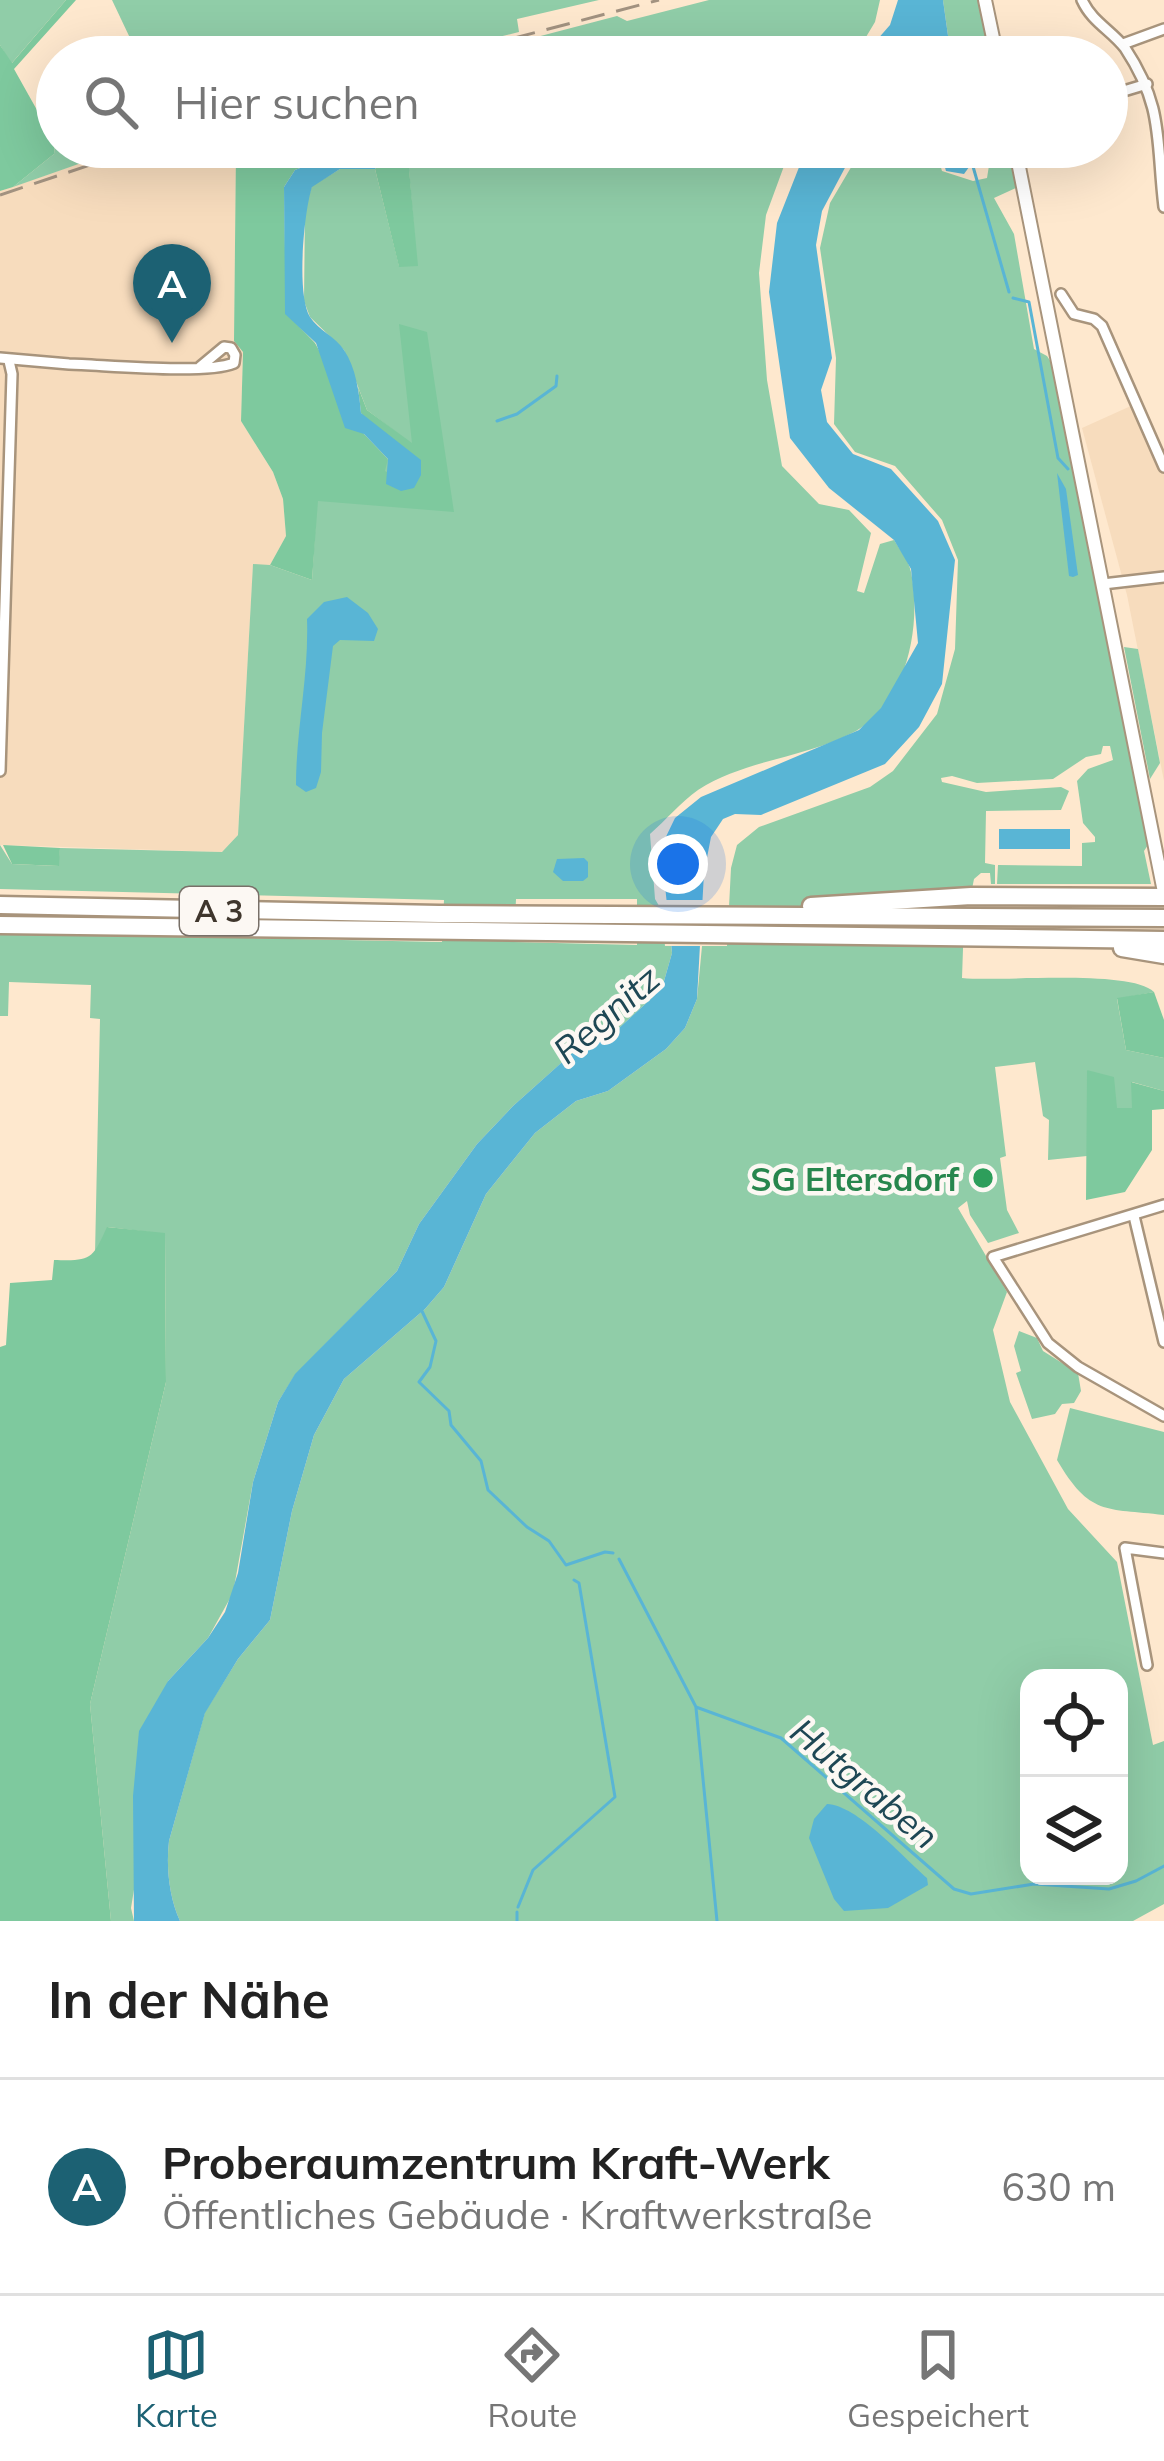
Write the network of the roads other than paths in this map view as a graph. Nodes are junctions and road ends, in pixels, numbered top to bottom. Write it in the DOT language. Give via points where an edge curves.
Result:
graph roads {
  1 [pos="985,0"];
  2 [pos="1082,0"];
  3 [pos="1164,29"];
  4 [pos="993,36"];
  5 [pos="1114,36"];
  6 [pos="1128,42"];
  7 [pos="1128,52"];
  8 [pos="1147,84"];
  9 [pos="1128,89"];
  10 [pos="1163,126"];
  11 [pos="1019,168"];
  12 [pos="1164,207"];
  13 [pos="1061,294"];
  14 [pos="4,360"];
  15 [pos="200,367"];
  16 [pos="1164,467"];
  17 [pos="1164,577"];
  18 [pos="1102,584"];
  19 [pos="0,771"];
  20 [pos="1164,894"];
  21 [pos="0,905"];
  22 [pos="989,908"];
  23 [pos="897,909"];
  24 [pos="1164,909"];
  25 [pos="750,916"];
  26 [pos="1164,918"];
  27 [pos="439,922"];
  28 [pos="517,923"];
  29 [pos="0,925"];
  30 [pos="996,938"];
  31 [pos="1164,940"];
  32 [pos="1164,955"];
  33 [pos="1164,1205"];
  34 [pos="1134,1216"];
  35 [pos="1164,1342"];
  36 [pos="1164,1416"];
  37 [pos="1164,1553"];
  38 [pos="1147,1665"];
  1 -- 4 [label="street"];
  2 -- 5 [label="street"];
  3 -- 6 [label="street"];
  7 -- 8 [label="street"];
  8 -- 9 [label="street"];
  8 -- 10 [label="street"];
  10 -- 12 [label="street"];
  11 -- 18 [label="street"];
  13 -- 16 [label="street" via="1074,314 1102,326"];
  14 -- 15 [label="street"];
  14 -- 19 [label="street" via="12,374"];
  17 -- 18 [label="street"];
  18 -- 20 [label="street"];
  20 -- 22 [label="highway"];
  21 -- 27 [label="highway, A 3"];
  22 -- 23 [label="highway, A 3"];
  22 -- 24 [label="highway"];
  22 -- 26 [label="highway, A 3"];
  23 -- 25 [label="highway, A 3"];
  23 -- 25 [label="highway"];
  25 -- 28 [label="highway, A 3"];
  27 -- 28 [label="highway, A 3"];
  27 -- 29 [label="highway, A 3"];
  28 -- 30 [label="highway, A 3" via="626,935"];
  30 -- 31 [label="highway, A 3"];
  30 -- 32 [label="highway"];
  33 -- 34 [label="street"];
  34 -- 35 [label="street"];
  34 -- 36 [label="street" via="992,1257 1048,1343"];
  37 -- 38 [label="street" via="1125,1547"];
}
